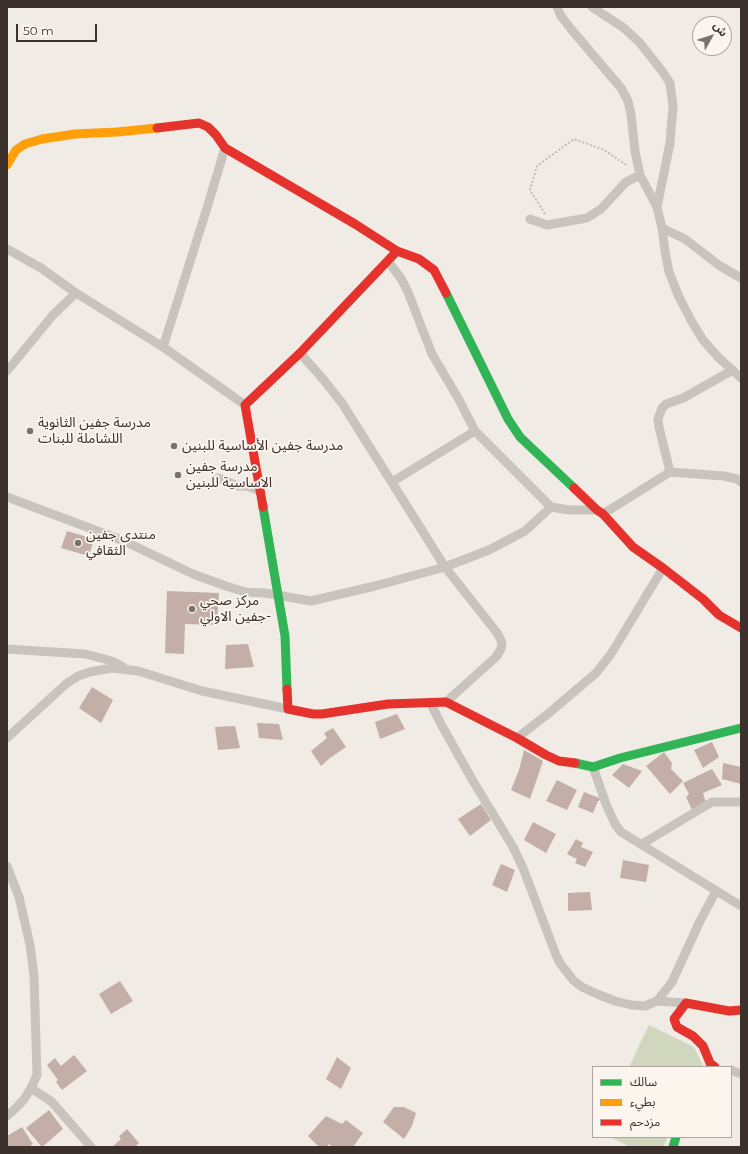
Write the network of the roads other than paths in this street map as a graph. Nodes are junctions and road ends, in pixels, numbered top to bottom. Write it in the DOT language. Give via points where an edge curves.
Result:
graph roads {
  1 [pos="557,7"];
  2 [pos="592,7"];
  3 [pos="225,148"];
  4 [pos="7,165"];
  5 [pos="640,175"];
  6 [pos="656,207"];
  7 [pos="530,219"];
  8 [pos="662,228"];
  9 [pos="7,249"];
  10 [pos="397,252"];
  11 [pos="388,261"];
  12 [pos="741,278"];
  13 [pos="76,294"];
  14 [pos="163,347"];
  15 [pos="300,353"];
  16 [pos="733,370"];
  17 [pos="7,371"];
  18 [pos="741,378"];
  19 [pos="245,405"];
  20 [pos="475,431"];
  21 [pos="670,472"];
  22 [pos="218,478"];
  23 [pos="392,482"];
  24 [pos="741,482"];
  25 [pos="260,491"];
  26 [pos="7,497"];
  27 [pos="551,507"];
  28 [pos="600,512"];
  29 [pos="446,567"];
  30 [pos="663,568"];
  31 [pos="278,595"];
  32 [pos="741,623"];
  33 [pos="741,628"];
  34 [pos="7,648"];
  35 [pos="125,668"];
  36 [pos="430,702"];
  37 [pos="446,702"];
  38 [pos="288,709"];
  39 [pos="741,728"];
  40 [pos="7,738"];
  41 [pos="517,738"];
  42 [pos="593,767"];
  43 [pos="741,802"];
  44 [pos="642,844"];
  45 [pos="7,866"];
  46 [pos="716,891"];
  47 [pos="741,906"];
  48 [pos="657,1001"];
  49 [pos="686,1003"];
  50 [pos="741,1010"];
  51 [pos="714,1066"];
  52 [pos="32,1088"];
  53 [pos="7,1116"];
  54 [pos="91,1147"];
  1 -- 5 [label="street" via="571,29 621,88 628,102"];
  2 -- 6 [label="street" via="624,28 640,43 670,82 673,106 670,143"];
  3 -- 4 [label="street" via="208,127 199,123 183,124 42,139 25,144 16,150"];
  3 -- 10 [label="street" via="355,224"];
  3 -- 14 [label="street"];
  5 -- 6 [label="street"];
  5 -- 7 [label="street" via="626,182 594,214 579,220 552,225"];
  6 -- 8 [label="street"];
  8 -- 12 [label="street" via="685,239 720,266"];
  8 -- 16 [label="street" via="668,272 679,297 703,340"];
  9 -- 13 [label="street" via="40,268"];
  10 -- 11 [label="street"];
  10 -- 28 [label="street" via="419,259 434,270 512,427 526,444"];
  11 -- 15 [label="street"];
  11 -- 20 [label="street" via="402,280 432,354"];
  13 -- 14 [label="street"];
  13 -- 17 [label="street" via="53,315"];
  14 -- 19 [label="street"];
  15 -- 19 [label="street"];
  15 -- 23 [label="street" via="342,403"];
  16 -- 18 [label="street"];
  16 -- 21 [label="street" via="662,408 658,419"];
  19 -- 25 [label="street"];
  20 -- 23 [label="street"];
  20 -- 27 [label="street"];
  21 -- 24 [label="street" via="724,476"];
  21 -- 28 [label="street"];
  22 -- 25 [label="street"];
  23 -- 29 [label="street"];
  25 -- 31 [label="street"];
  26 -- 31 [label="street" via="124,541 223,585 246,592"];
  27 -- 28 [label="street"];
  27 -- 29 [label="street" via="525,531 510,540"];
  28 -- 30 [label="street" via="633,547"];
  29 -- 31 [label="street" via="311,601"];
  29 -- 37 [label="street" via="498,634 502,643 496,657"];
  30 -- 33 [label="street" via="719,615"];
  30 -- 41 [label="street" via="611,654 596,673"];
  31 -- 38 [label="street" via="286,636"];
  32 -- 33 [label="street"];
  34 -- 35 [label="street" via="85,654 112,661"];
  35 -- 38 [label="street" via="202,691"];
  35 -- 40 [label="street" via="101,669 78,676 52,696"];
  36 -- 37 [label="street"];
  36 -- 38 [label="street" via="388,704 322,714"];
  36 -- 48 [label="street" via="513,847 556,955 566,972 582,987 615,1001 645,1006"];
  37 -- 41 [label="street"];
  39 -- 42 [label="street"];
  41 -- 42 [label="street" via="559,761"];
  42 -- 44 [label="street" via="615,824 621,832"];
  43 -- 44 [label="street" via="712,802"];
  44 -- 46 [label="street"];
  45 -- 52 [label="street" via="19,897 34,976 37,1075"];
  46 -- 47 [label="street"];
  46 -- 48 [label="street" via="672,982"];
  48 -- 49 [label="street"];
  49 -- 50 [label="street" via="729,1011"];
  49 -- 51 [label="street" via="674,1019 677,1027 693,1036 703,1046"];
  52 -- 53 [label="street"];
  52 -- 54 [label="street" via="52,1102"];
}
